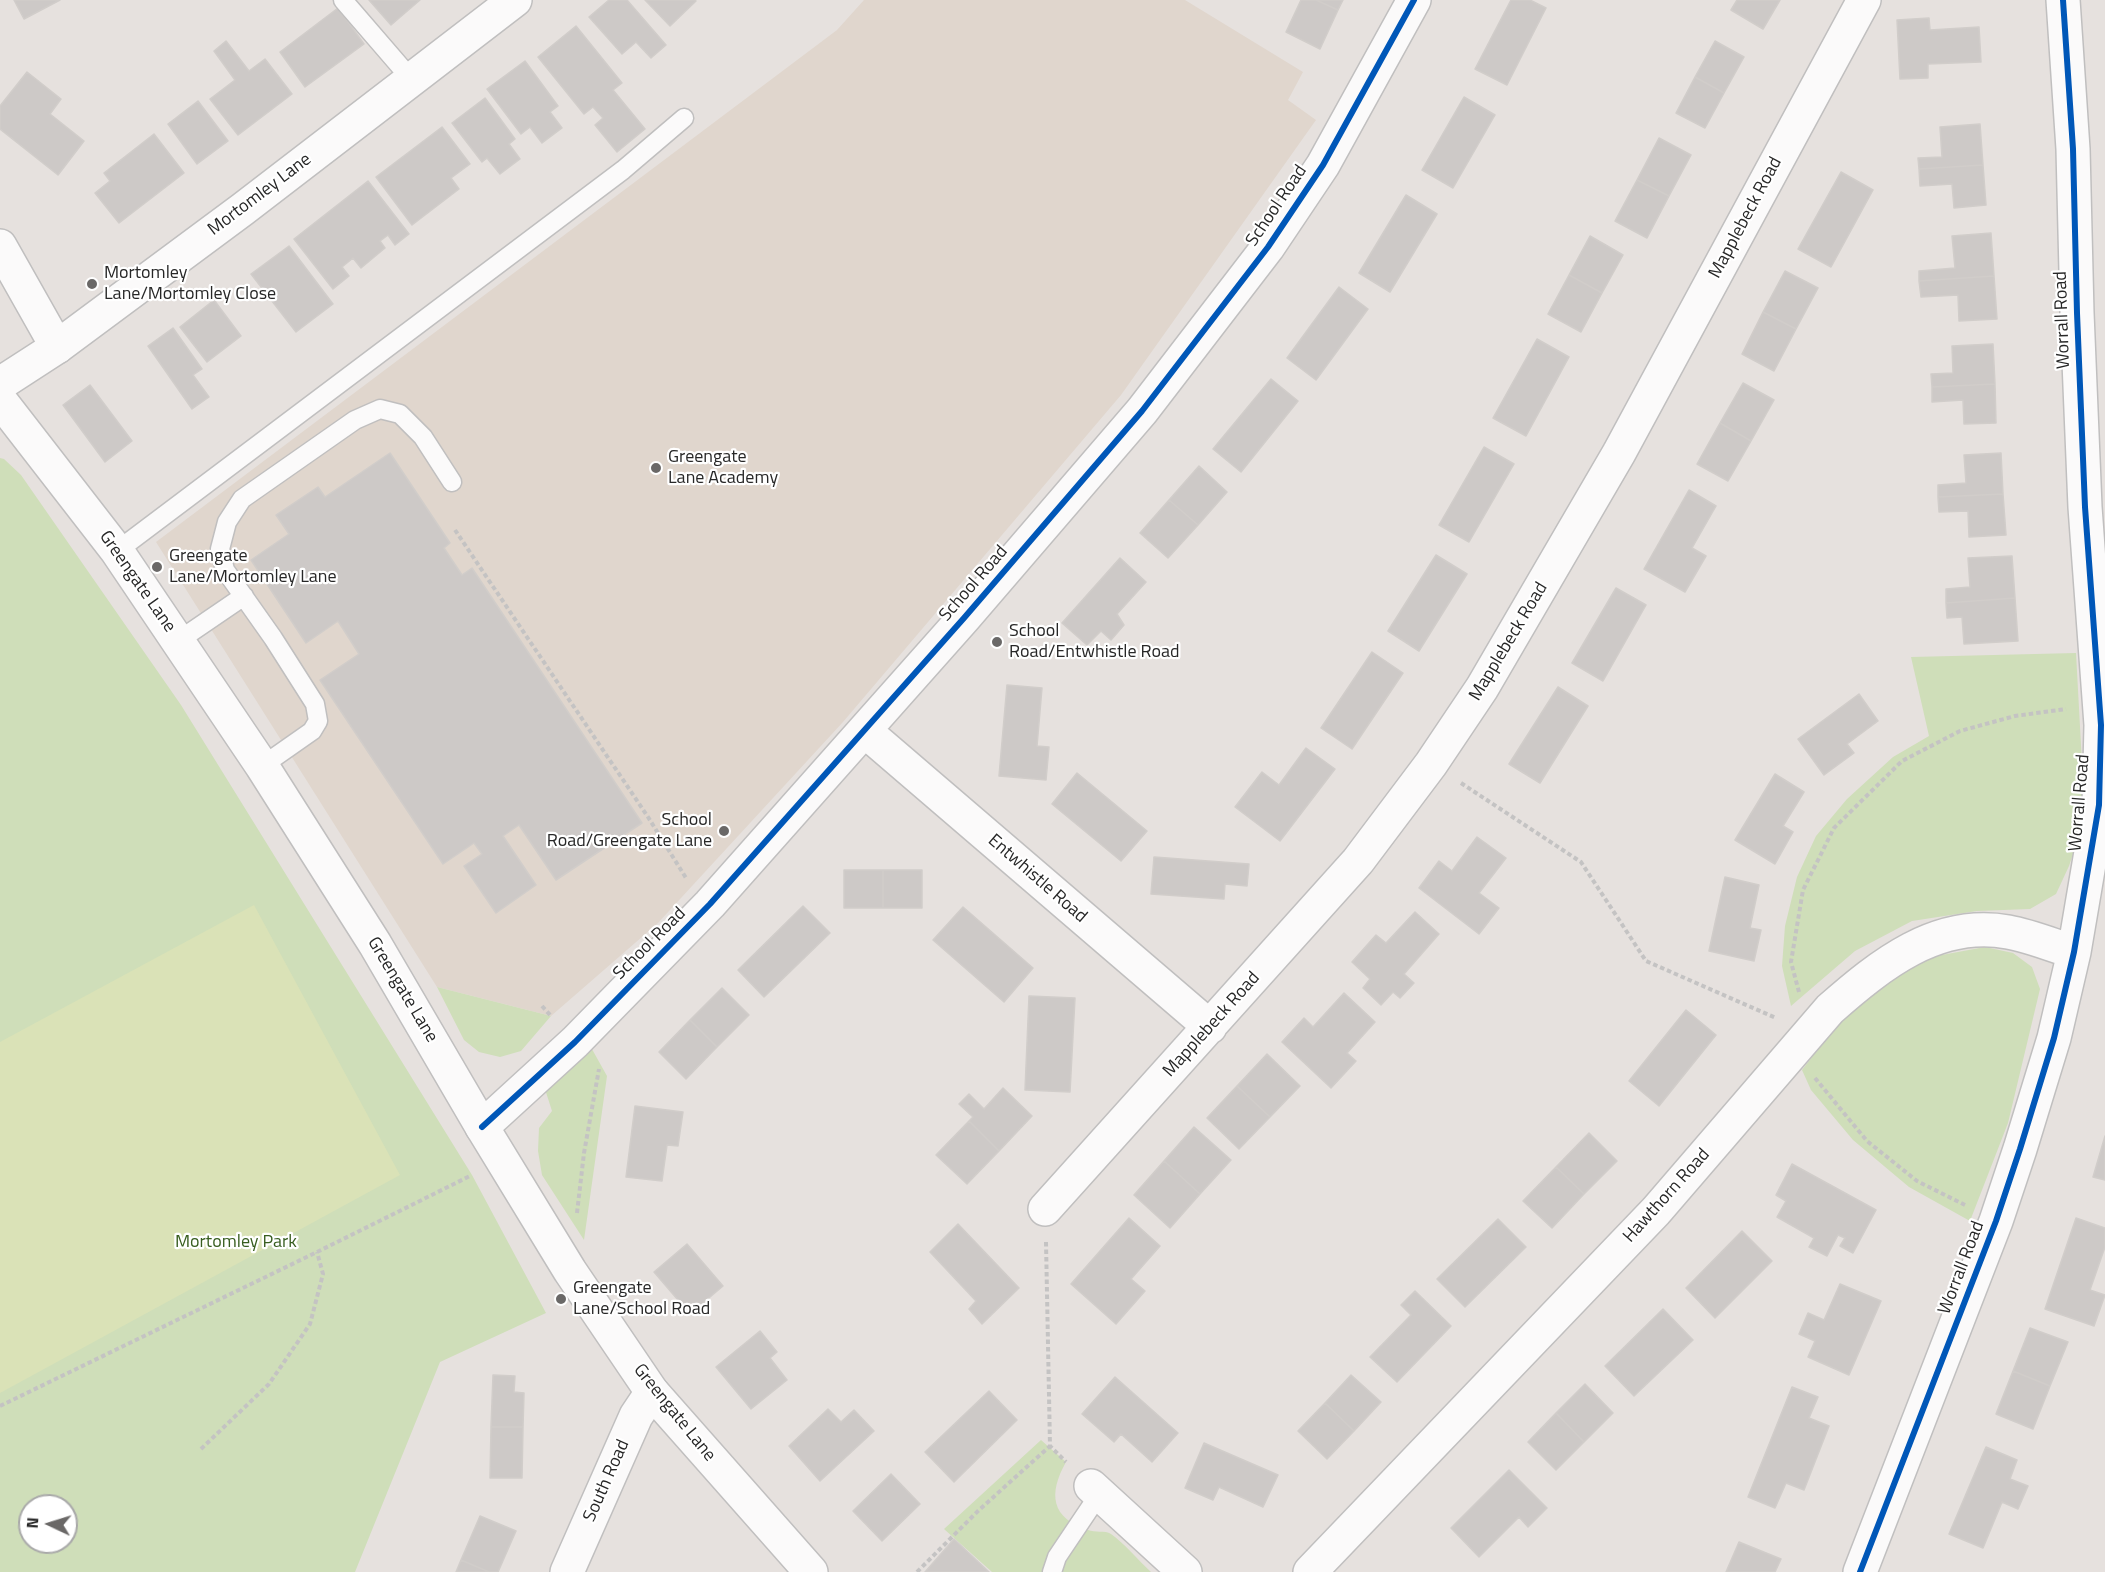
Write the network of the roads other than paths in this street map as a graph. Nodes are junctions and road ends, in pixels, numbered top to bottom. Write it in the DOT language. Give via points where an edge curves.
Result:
graph roads {
  1 [pos="343,0"];
  2 [pos="515,0"];
  3 [pos="1414,0"];
  4 [pos="1864,0"];
  5 [pos="2063,0"];
  6 [pos="412,80"];
  7 [pos="684,118"];
  8 [pos="0,246"];
  9 [pos="57,347"];
  10 [pos="0,384"];
  11 [pos="0,400"];
  12 [pos="452,482"];
  13 [pos="2095,506"];
  14 [pos="117,551"];
  15 [pos="244,596"];
  16 [pos="178,641"];
  17 [pos="865,731"];
  18 [pos="262,766"];
  19 [pos="2074,952"];
  20 [pos="1210,1028"];
  21 [pos="482,1127"];
  22 [pos="1045,1209"];
  23 [pos="652,1392"];
  24 [pos="1095,1490"];
  25 [pos="567,1572"];
  26 [pos="811,1572"];
  27 [pos="1052,1572"];
  28 [pos="1185,1572"];
  29 [pos="1310,1572"];
  30 [pos="1860,1572"];
  1 -- 6 [label="lane"];
  2 -- 6 [label="street, Mortomley Lane"];
  3 -- 17 [label="street, School Road" via="1323,165 1268,248 1142,411"];
  4 -- 20 [label="street, Mapplebeck Road" via="1619,453 1482,688 1358,861"];
  5 -- 13 [label="street, Worrall Road" via="2073,149 2077,313"];
  6 -- 9 [label="street, Mortomley Lane"];
  7 -- 14 [label="lane" via="623,170"];
  8 -- 9 [label="street"];
  9 -- 10 [label="street, Mortomley Lane"];
  11 -- 14 [label="street, Greengate Lane"];
  12 -- 15 [label="lane" via="423,437 400,414 380,410 355,420 242,499 227,522 220,549 225,570"];
  13 -- 19 [label="street, Worrall Road" via="2101,725 2098,805"];
  14 -- 16 [label="street, Greengate Lane"];
  15 -- 16 [label="lane"];
  15 -- 18 [label="lane" via="315,704 318,721 312,731"];
  16 -- 18 [label="street, Greengate Lane"];
  17 -- 20 [label="street, Entwhistle Road"];
  17 -- 21 [label="street, School Road" via="710,904 574,1042"];
  18 -- 21 [label="street, Greengate Lane" via="375,944"];
  19 -- 29 [label="street, Hawthorn Road" via="2008,932 1975,930 1948,934 1888,961 1830,1009 1656,1211"];
  19 -- 30 [label="street, Worrall Road" via="2054,1038 1996,1221"];
  20 -- 22 [label="street, Mapplebeck Road"];
  21 -- 23 [label="street, Greengate Lane" via="570,1271"];
  23 -- 25 [label="street, South Road" via="636,1416"];
  23 -- 26 [label="street, Greengate Lane"];
  24 -- 27 [label="lane"];
  24 -- 28 [label="street"];
}
